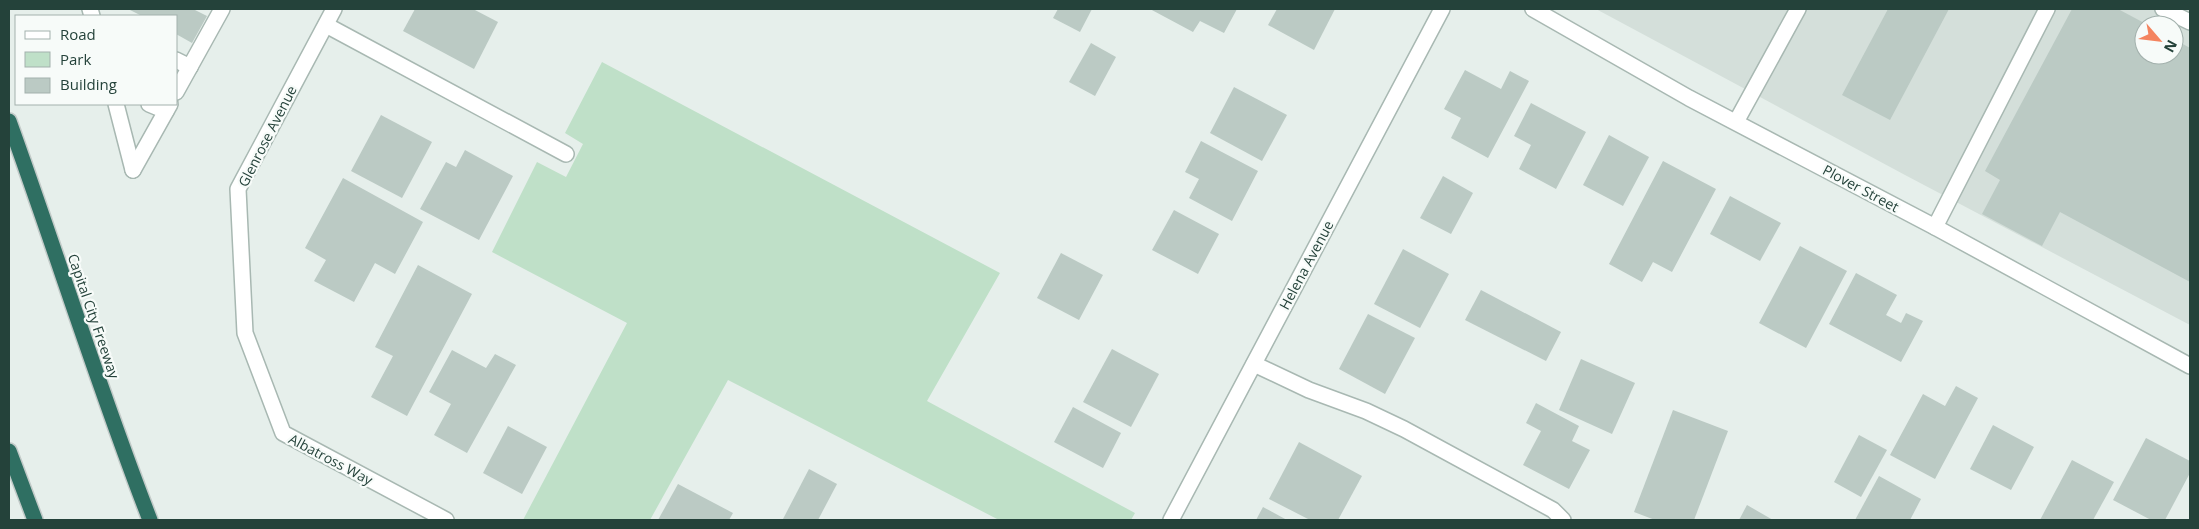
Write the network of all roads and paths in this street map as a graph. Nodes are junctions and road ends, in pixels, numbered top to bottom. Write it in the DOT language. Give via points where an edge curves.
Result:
graph roads {
  1 [pos="221,9"];
  2 [pos="334,9"];
  3 [pos="1442,9"];
  4 [pos="1533,9"];
  5 [pos="1798,9"];
  6 [pos="2046,9"];
  7 [pos="2163,9"];
  8 [pos="2190,22"];
  9 [pos="326,25"];
  10 [pos="178,61"];
  11 [pos="190,67"];
  12 [pos="178,88"];
  13 [pos="116,105"];
  14 [pos="155,105"];
  15 [pos="168,107"];
  16 [pos="9,121"];
  17 [pos="1736,122"];
  18 [pos="566,154"];
  19 [pos="1935,227"];
  20 [pos="245,333"];
  21 [pos="1254,364"];
  22 [pos="2190,366"];
  23 [pos="9,451"];
  24 [pos="35,520"];
  25 [pos="150,520"];
  26 [pos="446,520"];
  27 [pos="1170,520"];
  28 [pos="1563,520"];
  1 -- 11 [label="street"];
  2 -- 9 [label="street, Glenrose Avenue"];
  3 -- 21 [label="street, Helena Avenue"];
  4 -- 17 [label="street, Plover Street"];
  5 -- 17 [label="street"];
  6 -- 19 [label="street"];
  7 -- 8 [label="street"];
  9 -- 18 [label="street"];
  9 -- 20 [label="street, Glenrose Avenue" via="238,188"];
  10 -- 11 [label="street"];
  11 -- 12 [label="street"];
  13 -- 15 [label="street" via="133,170"];
  14 -- 15 [label="street"];
  16 -- 25 [label="highway, Capital City Freeway" via="118,437"];
  17 -- 19 [label="street, Plover Street"];
  19 -- 22 [label="street, Plover Street"];
  20 -- 26 [label="street, Albatross Way" via="283,433"];
  21 -- 27 [label="street, Helena Avenue"];
  21 -- 28 [label="street" via="1404,429 1553,510"];
  23 -- 24 [label="highway"];
}
